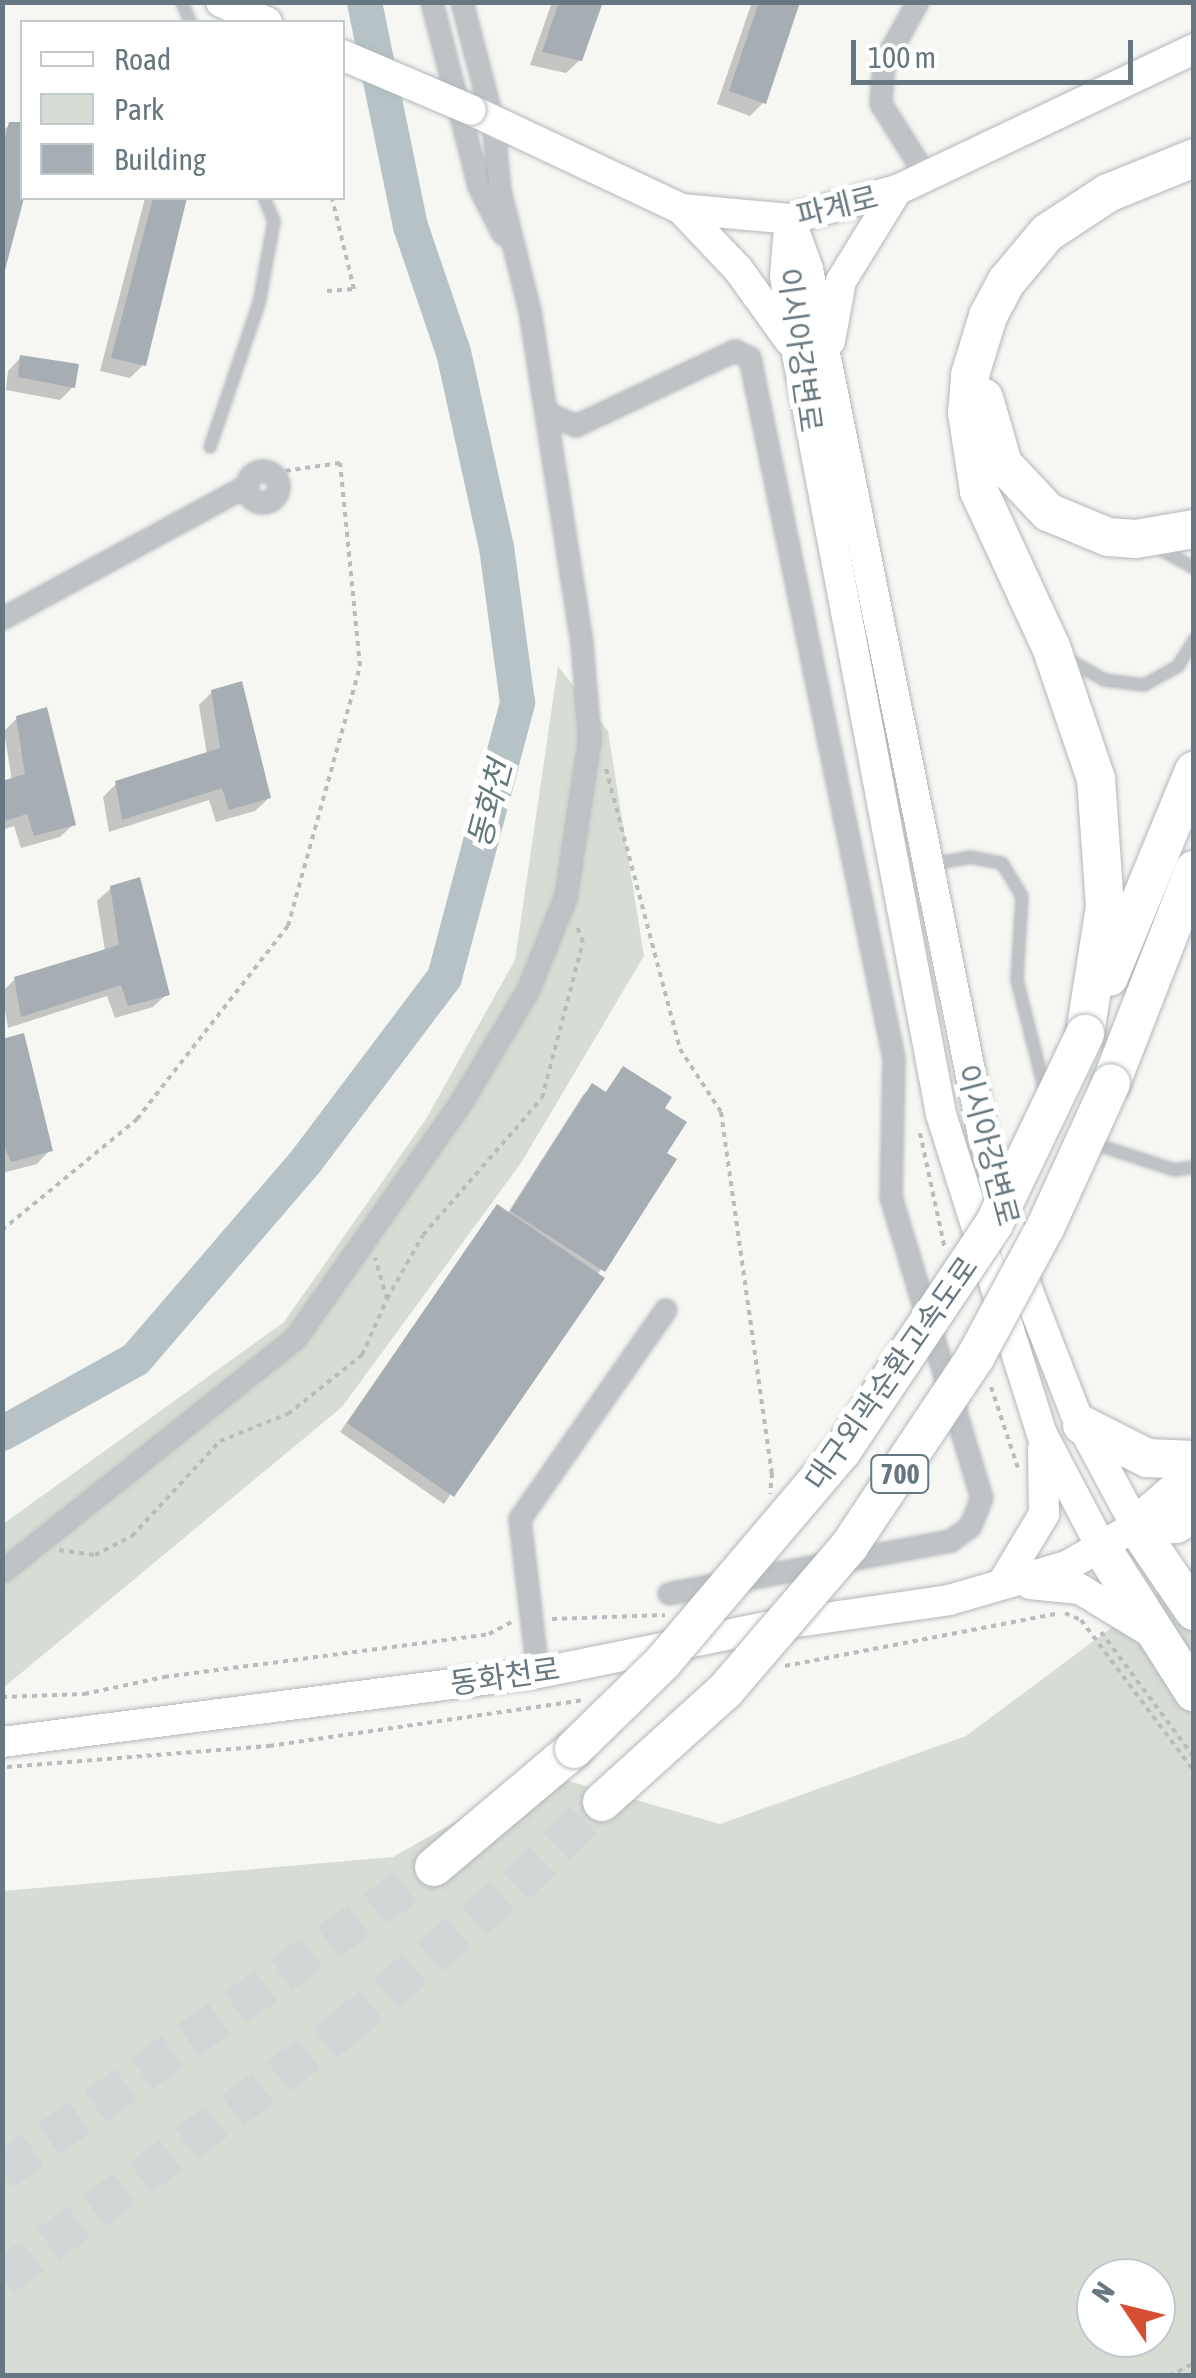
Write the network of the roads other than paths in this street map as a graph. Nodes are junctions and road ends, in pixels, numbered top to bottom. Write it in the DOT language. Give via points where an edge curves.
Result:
graph roads {
  1 [pos="221,2"];
  2 [pos="432,2"];
  3 [pos="462,2"];
  4 [pos="918,2"];
  5 [pos="262,20"];
  6 [pos="1194,49"];
  7 [pos="345,56"];
  8 [pos="482,115"];
  9 [pos="1194,158"];
  10 [pos="1194,171"];
  11 [pos="926,177"];
  12 [pos="897,190"];
  13 [pos="265,200"];
  14 [pos="681,209"];
  15 [pos="790,219"];
  16 [pos="519,267"];
  17 [pos="797,353"];
  18 [pos="826,374"];
  19 [pos="546,412"];
  20 [pos="210,447"];
  21 [pos="272,473"];
  22 [pos="1194,529"];
  23 [pos="1136,540"];
  24 [pos="1194,568"];
  25 [pos="2,620"];
  26 [pos="1194,640"];
  27 [pos="1050,647"];
  28 [pos="1194,771"];
  29 [pos="926,865"];
  30 [pos="1194,870"];
  31 [pos="1085,1034"];
  32 [pos="1066,1116"];
  33 [pos="1079,1129"];
  34 [pos="1194,1167"];
  35 [pos="666,1310"];
  36 [pos="1082,1425"];
  37 [pos="1042,1434"];
  38 [pos="1194,1460"];
  39 [pos="1194,1476"];
  40 [pos="1194,1513"];
  41 [pos="1136,1526"];
  42 [pos="1103,1550"];
  43 [pos="2,1572"];
  44 [pos="1002,1584"];
  45 [pos="669,1594"];
  46 [pos="1194,1612"];
  47 [pos="1149,1631"];
  48 [pos="538,1673"];
  49 [pos="1194,1693"];
  50 [pos="2,1742"];
  51 [pos="602,1802"];
  52 [pos="434,1866"];
  1 -- 5 [label="main road"];
  2 -- 16 [label="street" via="479,187"];
  3 -- 8 [label="street"];
  4 -- 11 [label="street" via="884,63 880,104"];
  6 -- 11 [label="main road, 파계로"];
  7 -- 8 [label="main road, 파계로, bridge"];
  8 -- 14 [label="main road, 파계로"];
  8 -- 16 [label="street"];
  9 -- 27 [label="highway" via="1108,193 1047,234 1007,280 977,346 966,413 979,490"];
  10 -- 23 [label="highway" via="1130,196 1055,247 1007,309 987,367 992,440 1018,484 1073,526"];
  11 -- 12 [label="main road, 파계로"];
  12 -- 15 [label="main road, 파계로"];
  12 -- 18 [label="main road" via="841,281"];
  13 -- 20 [label="lane" via="274,221 259,302"];
  14 -- 15 [label="main road, 파계로"];
  14 -- 17 [label="main road" via="748,281"];
  15 -- 17 [label="main road, 이시아강변로" via="784,276"];
  15 -- 18 [label="main road, 이시아강변로" via="808,268"];
  16 -- 19 [label="street"];
  17 -- 37 [label="main road, 이시아강변로" via="941,1114"];
  18 -- 29 [label="main road, 이시아강변로"];
  19 -- 43 [label="street" via="590,738 566,897 528,991 370,1242 296,1338"];
  19 -- 45 [label="street" via="576,426 735,350 750,358 894,1058 891,1196 982,1498 970,1527 951,1541"];
  21 -- 25 [label="street" via="279,487 272,500 258,502 247,486"];
  22 -- 23 [label="highway"];
  23 -- 24 [label="lane"];
  26 -- 27 [label="lane" via="1178,666 1144,685 1104,680"];
  27 -- 31 [label="highway" via="1080,721 1104,840 1105,907"];
  28 -- 31 [label="highway, 대구외곽순환고속도로 / 700"];
  29 -- 32 [label="lane" via="970,856 1002,864 1022,896 1016,980 1041,1090"];
  29 -- 36 [label="main road, 이시아강변로" via="982,1130 1027,1289"];
  30 -- 51 [label="highway, 대구외곽순환고속도로 / 700, bridge" via="1111,1083 1045,1228 976,1356 870,1516 772,1641"];
  31 -- 52 [label="highway, 대구외곽순환고속도로 / 700, bridge" via="994,1224 863,1422 751,1562 574,1749"];
  33 -- 34 [label="lane" via="1092,1143 1130,1159 1174,1170"];
  35 -- 48 [label="street" via="520,1520"];
  36 -- 38 [label="highway" via="1148,1458"];
  36 -- 41 [label="main road, 이시아강변로"];
  37 -- 42 [label="main road, 이시아강변로"];
  37 -- 44 [label="main road" via="1044,1514"];
  39 -- 41 [label="highway"];
  40 -- 41 [label="highway" via="1176,1524"];
  41 -- 42 [label="main road"];
  41 -- 46 [label="highway, 이시아강변로"];
  42 -- 44 [label="main road"];
  42 -- 47 [label="highway, 이시아강변로"];
  44 -- 47 [label="main road" via="1052,1595 1080,1589"];
  44 -- 48 [label="main road, 동화천로" via="949,1600 776,1625"];
  47 -- 49 [label="highway, 이시아강변로"];
  48 -- 50 [label="main road, 동화천로"];
}
